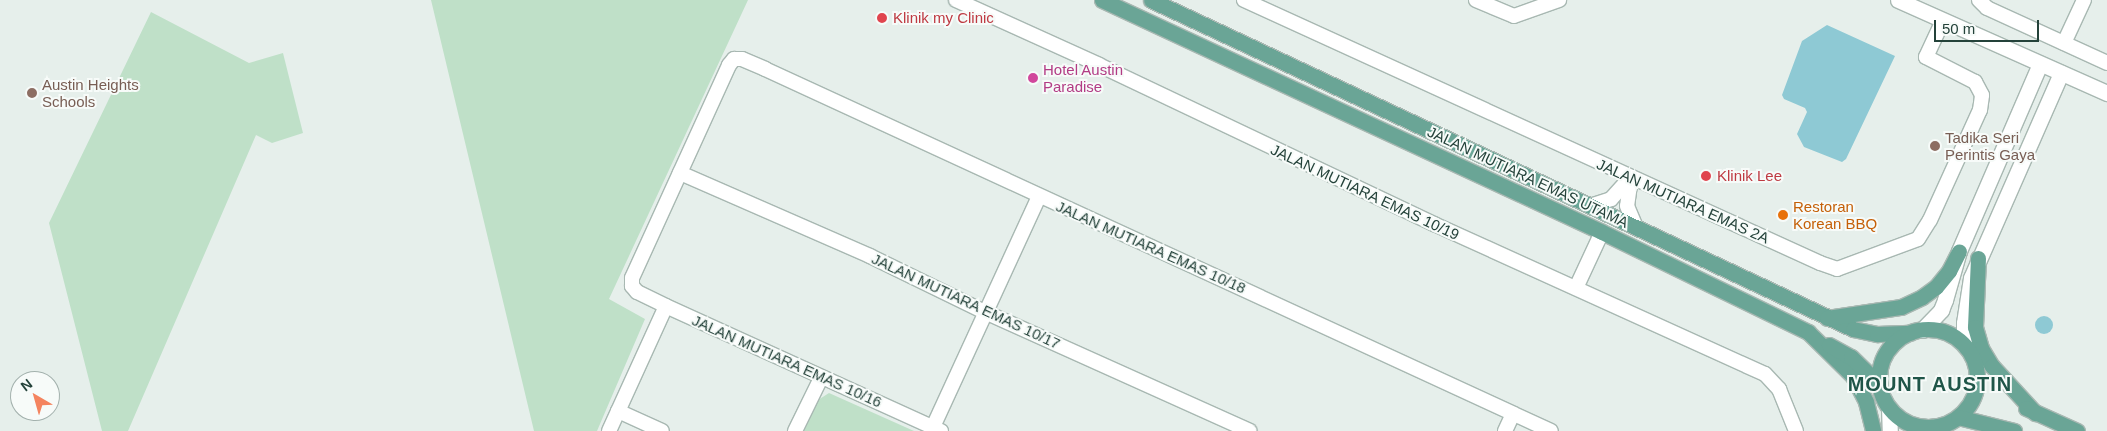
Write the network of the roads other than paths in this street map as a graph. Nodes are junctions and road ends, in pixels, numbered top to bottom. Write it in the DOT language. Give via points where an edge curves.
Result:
graph roads {
  1 [pos="956,0"];
  2 [pos="1102,0"];
  3 [pos="1151,0"];
  4 [pos="1244,0"];
  5 [pos="1476,0"];
  6 [pos="1558,0"];
  7 [pos="1898,0"];
  8 [pos="1979,0"];
  9 [pos="2084,0"];
  10 [pos="1943,21"];
  11 [pos="2064,43"];
  12 [pos="2107,63"];
  13 [pos="2040,64"];
  14 [pos="2061,73"];
  15 [pos="2107,94"];
  16 [pos="680,173"];
  17 [pos="1631,177"];
  18 [pos="1039,197"];
  19 [pos="1590,206"];
  20 [pos="1636,227"];
  21 [pos="1602,232"];
  22 [pos="1959,251"];
  23 [pos="1978,258"];
  24 [pos="1576,288"];
  25 [pos="666,306"];
  26 [pos="985,312"];
  27 [pos="1827,318"];
  28 [pos="1916,332"];
  29 [pos="1815,337"];
  30 [pos="1964,345"];
  31 [pos="1974,360"];
  32 [pos="821,378"];
  33 [pos="1880,385"];
  34 [pos="1889,408"];
  35 [pos="618,411"];
  36 [pos="2035,413"];
  37 [pos="1513,414"];
  38 [pos="1958,417"];
  39 [pos="937,429"];
  40 [pos="1931,429"];
  41 [pos="609,431"];
  42 [pos="662,431"];
  43 [pos="795,431"];
  44 [pos="1250,431"];
  45 [pos="1505,431"];
  46 [pos="1551,431"];
  47 [pos="1796,431"];
  48 [pos="1873,431"];
  49 [pos="1890,431"];
  50 [pos="1967,431"];
  51 [pos="2013,431"];
  52 [pos="2077,431"];
  1 -- 24 [label="street, JALAN MUTIARA EMAS 10/19"];
  2 -- 21 [label="main road, JALAN MUTIARA EMAS UTAMA"];
  3 -- 19 [label="main road, JALAN MUTIARA EMAS UTAMA"];
  4 -- 17 [label="street, JALAN MUTIARA EMAS 2A"];
  5 -- 6 [label="street" via="1514,16"];
  7 -- 10 [label="street"];
  8 -- 11 [label="street" via="1987,8"];
  9 -- 11 [label="street"];
  10 -- 13 [label="street"];
  10 -- 17 [label="street, JALAN MUTIARA EMAS 2A" via="1926,57 1975,82 1982,103 1924,232 1912,242 1846,267 1829,268"];
  11 -- 12 [label="street"];
  13 -- 14 [label="street"];
  13 -- 22 [label="street"];
  14 -- 15 [label="street"];
  14 -- 23 [label="street"];
  16 -- 18 [label="street, JALAN MUTIARA EMAS 10/18" via="729,65 738,59"];
  16 -- 25 [label="street, JALAN MUTIARA EMAS 10/16" via="632,278 634,289"];
  16 -- 26 [label="street, JALAN MUTIARA EMAS 10/17" via="870,256"];
  17 -- 19 [label="street" via="1611,199"];
  17 -- 20 [label="street" via="1627,206"];
  18 -- 26 [label="street"];
  18 -- 37 [label="street, JALAN MUTIARA EMAS 10/18" via="1209,272"];
  19 -- 20 [label="main road, JALAN MUTIARA EMAS UTAMA"];
  20 -- 27 [label="main road, JALAN MUTIARA EMAS UTAMA"];
  21 -- 24 [label="street"];
  21 -- 29 [label="main road, JALAN MUTIARA EMAS UTAMA"];
  22 -- 27 [label="main road" via="1949,272 1922,298 1901,307"];
  22 -- 28 [label="street" via="1941,310"];
  23 -- 30 [label="street" via="1970,278"];
  23 -- 36 [label="main road" via="1975,327 1981,348 1992,366"];
  24 -- 47 [label="street, JALAN MUTIARA EMAS 10/19" via="1765,374 1774,382"];
  25 -- 32 [label="street, JALAN MUTIARA EMAS 10/16"];
  25 -- 35 [label="street"];
  26 -- 39 [label="street"];
  26 -- 44 [label="street, JALAN MUTIARA EMAS 10/17"];
  27 -- 28 [label="main road, JALAN MUTIARA EMAS UTAMA" via="1853,329 1877,334"];
  28 -- 30 [label="main road" via="1937,330 1952,335"];
  28 -- 33 [label="main road" via="1890,349 1882,366"];
  29 -- 33 [label="main road, JALAN MUTIARA EMAS UTAMA" via="1851,357"];
  29 -- 48 [label="main road" via="1853,376 1866,402"];
  30 -- 31 [label="main road"];
  31 -- 36 [label="main road" via="2011,399"];
  31 -- 38 [label="main road" via="1977,372 1975,391 1967,408"];
  32 -- 39 [label="street, JALAN MUTIARA EMAS 10/16"];
  32 -- 43 [label="street"];
  33 -- 34 [label="main road"];
  34 -- 40 [label="main road" via="1909,423"];
  34 -- 49 [label="street"];
  35 -- 41 [label="street"];
  35 -- 42 [label="street"];
  36 -- 52 [label="main road"];
  37 -- 45 [label="street"];
  37 -- 46 [label="street, JALAN MUTIARA EMAS 10/18"];
  38 -- 40 [label="main road"];
  38 -- 51 [label="main road"];
  50 -- 51 [label="main road" via="1982,427"];
}
